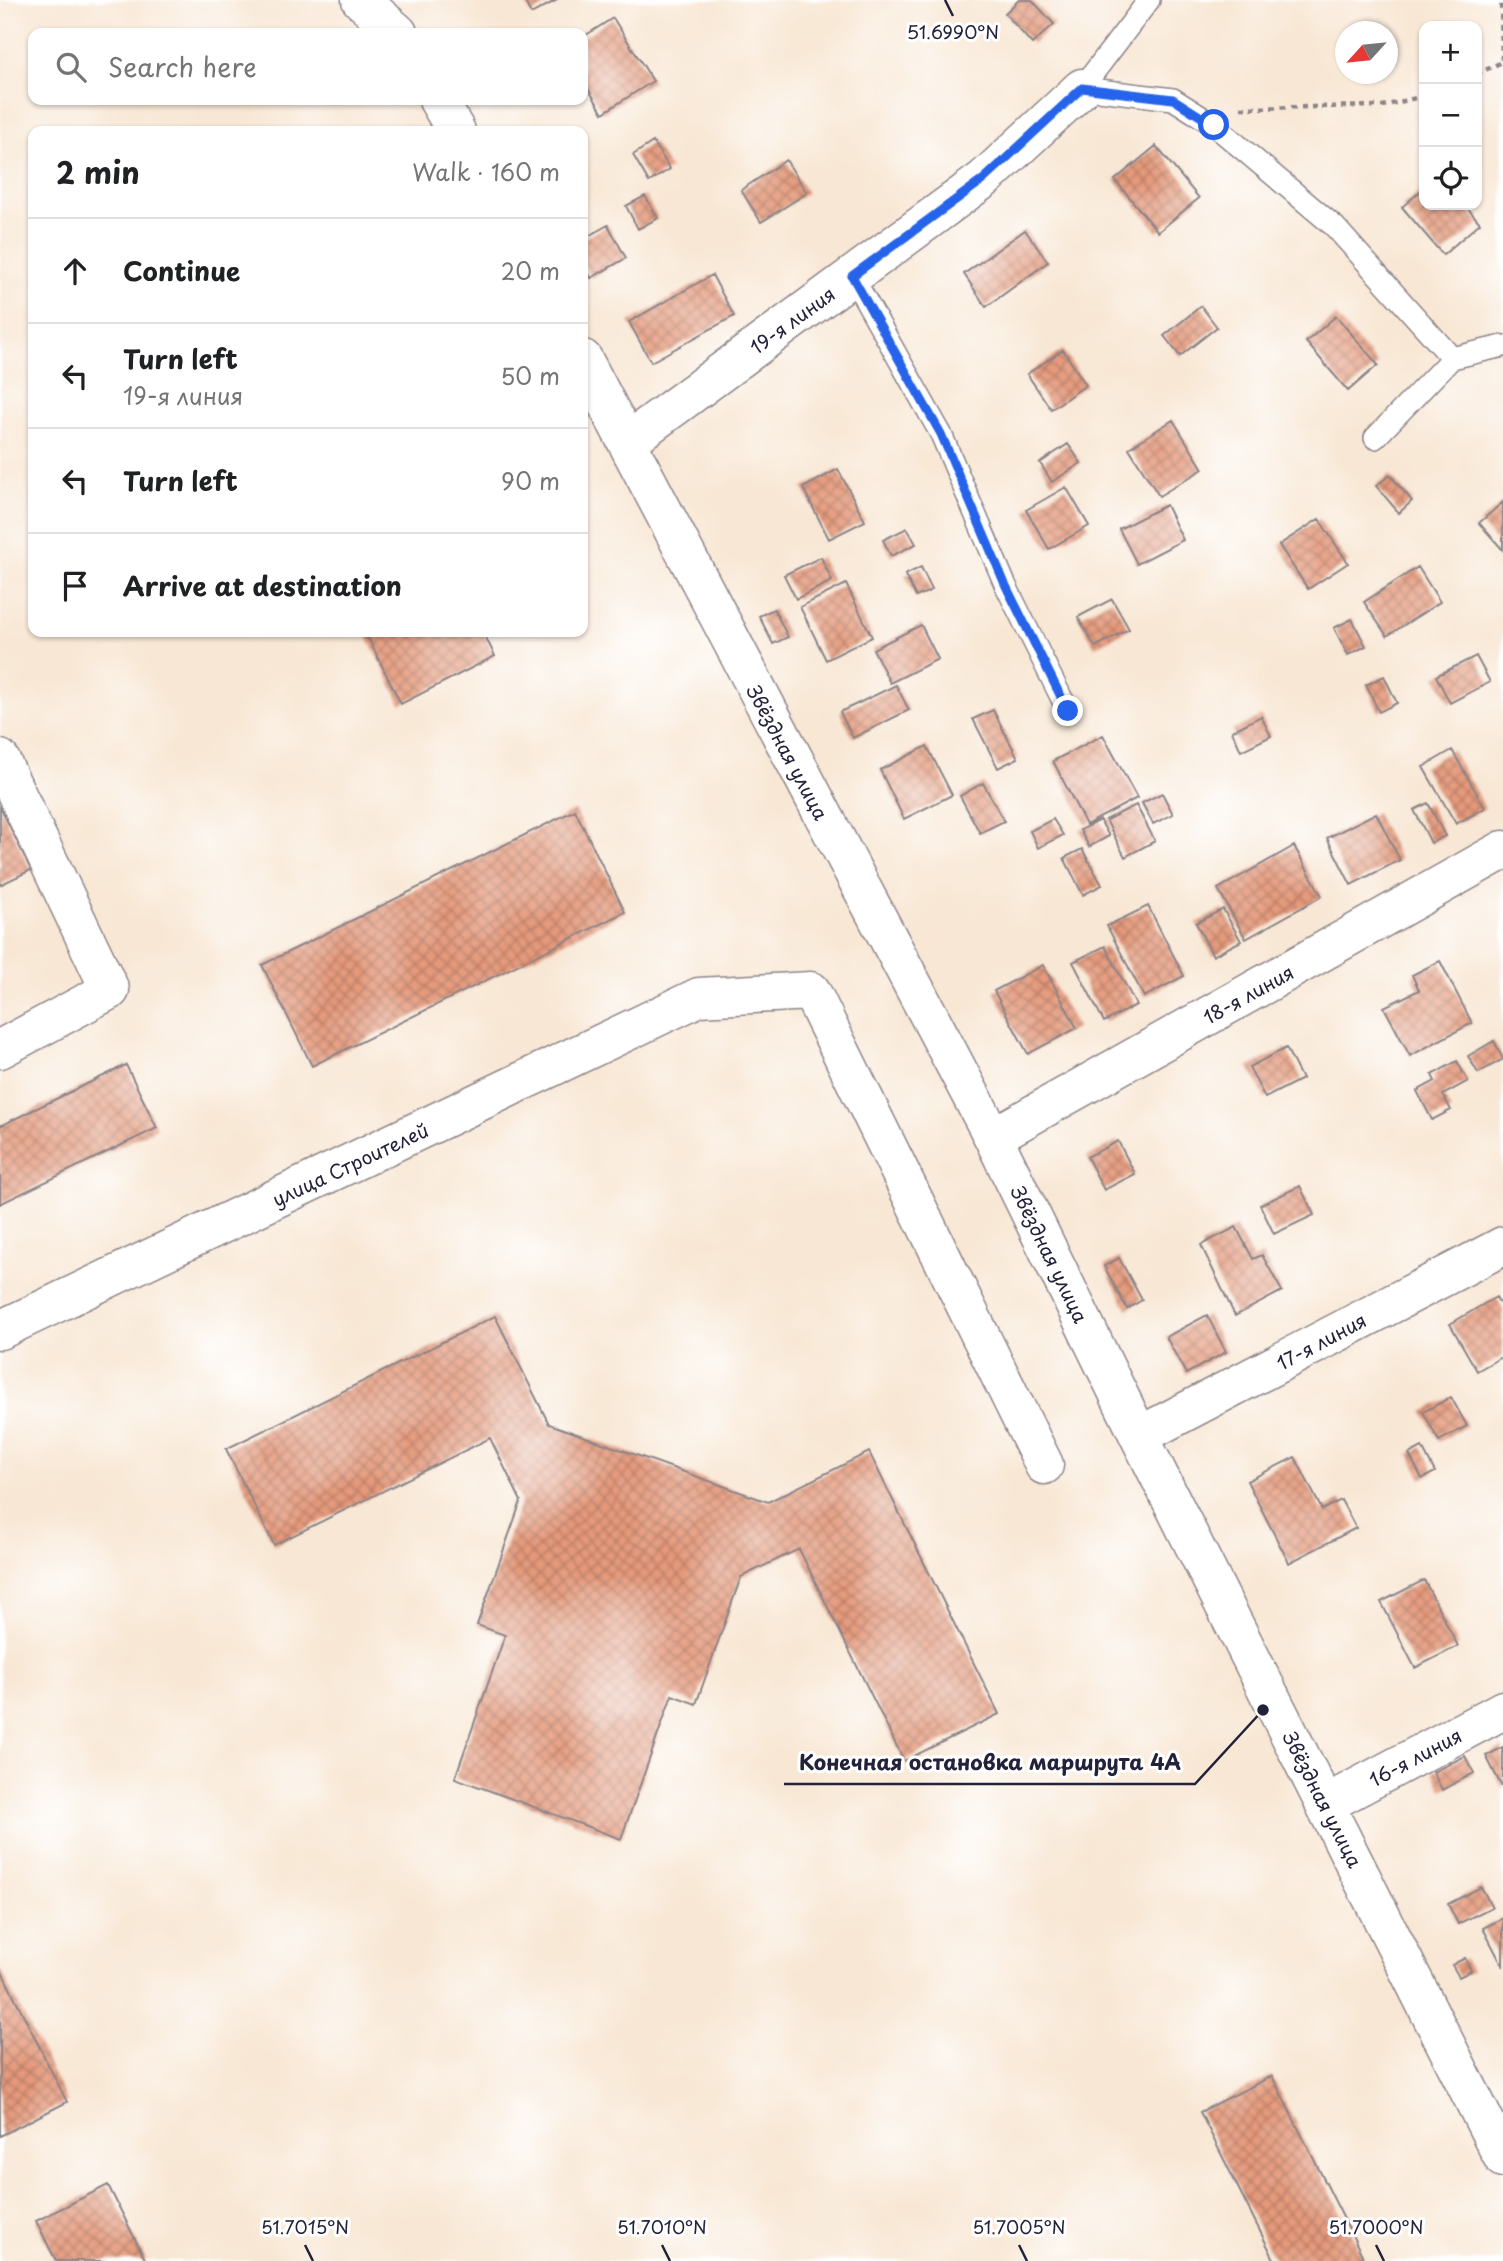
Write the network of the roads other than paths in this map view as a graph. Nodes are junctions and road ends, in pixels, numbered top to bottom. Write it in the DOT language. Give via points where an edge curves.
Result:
graph roads {
  1 [pos="361,0"];
  2 [pos="1149,0"];
  3 [pos="392,28"];
  4 [pos="1082,88"];
  5 [pos="441,105"];
  6 [pos="453,126"];
  7 [pos="852,276"];
  8 [pos="1503,346"];
  9 [pos="1452,358"];
  10 [pos="588,368"];
  11 [pos="1375,438"];
  12 [pos="628,442"];
  13 [pos="1068,711"];
  14 [pos="0,759"];
  15 [pos="1503,850"];
  16 [pos="0,1049"];
  17 [pos="993,1137"];
  18 [pos="1503,1246"];
  19 [pos="0,1330"];
  20 [pos="1139,1436"];
  21 [pos="1044,1465"];
  22 [pos="1503,1710"];
  23 [pos="1326,1804"];
  24 [pos="1498,2135"];
  1 -- 3 [label="street"];
  2 -- 4 [label="lane"];
  4 -- 7 [label="street, 19-я линия" via="984,179"];
  4 -- 9 [label="lane" via="1173,99 1214,125 1335,227"];
  5 -- 6 [label="street"];
  7 -- 12 [label="street, 19-я линия"];
  7 -- 13 [label="lane" via="941,434 1005,584"];
  8 -- 9 [label="lane"];
  9 -- 11 [label="lane"];
  10 -- 12 [label="street, Звёздная улица"];
  12 -- 17 [label="street, Звёздная улица"];
  14 -- 16 [label="street" via="110,990"];
  15 -- 17 [label="street, 18-я линия"];
  17 -- 20 [label="street, Звёздная улица"];
  18 -- 20 [label="street, 17-я линия"];
  19 -- 21 [label="street, улица Строителей" via="699,998 811,991"];
  20 -- 23 [label="street, Звёздная улица"];
  22 -- 23 [label="street, 16-я линия"];
  23 -- 24 [label="street, Звёздная улица"];
}
